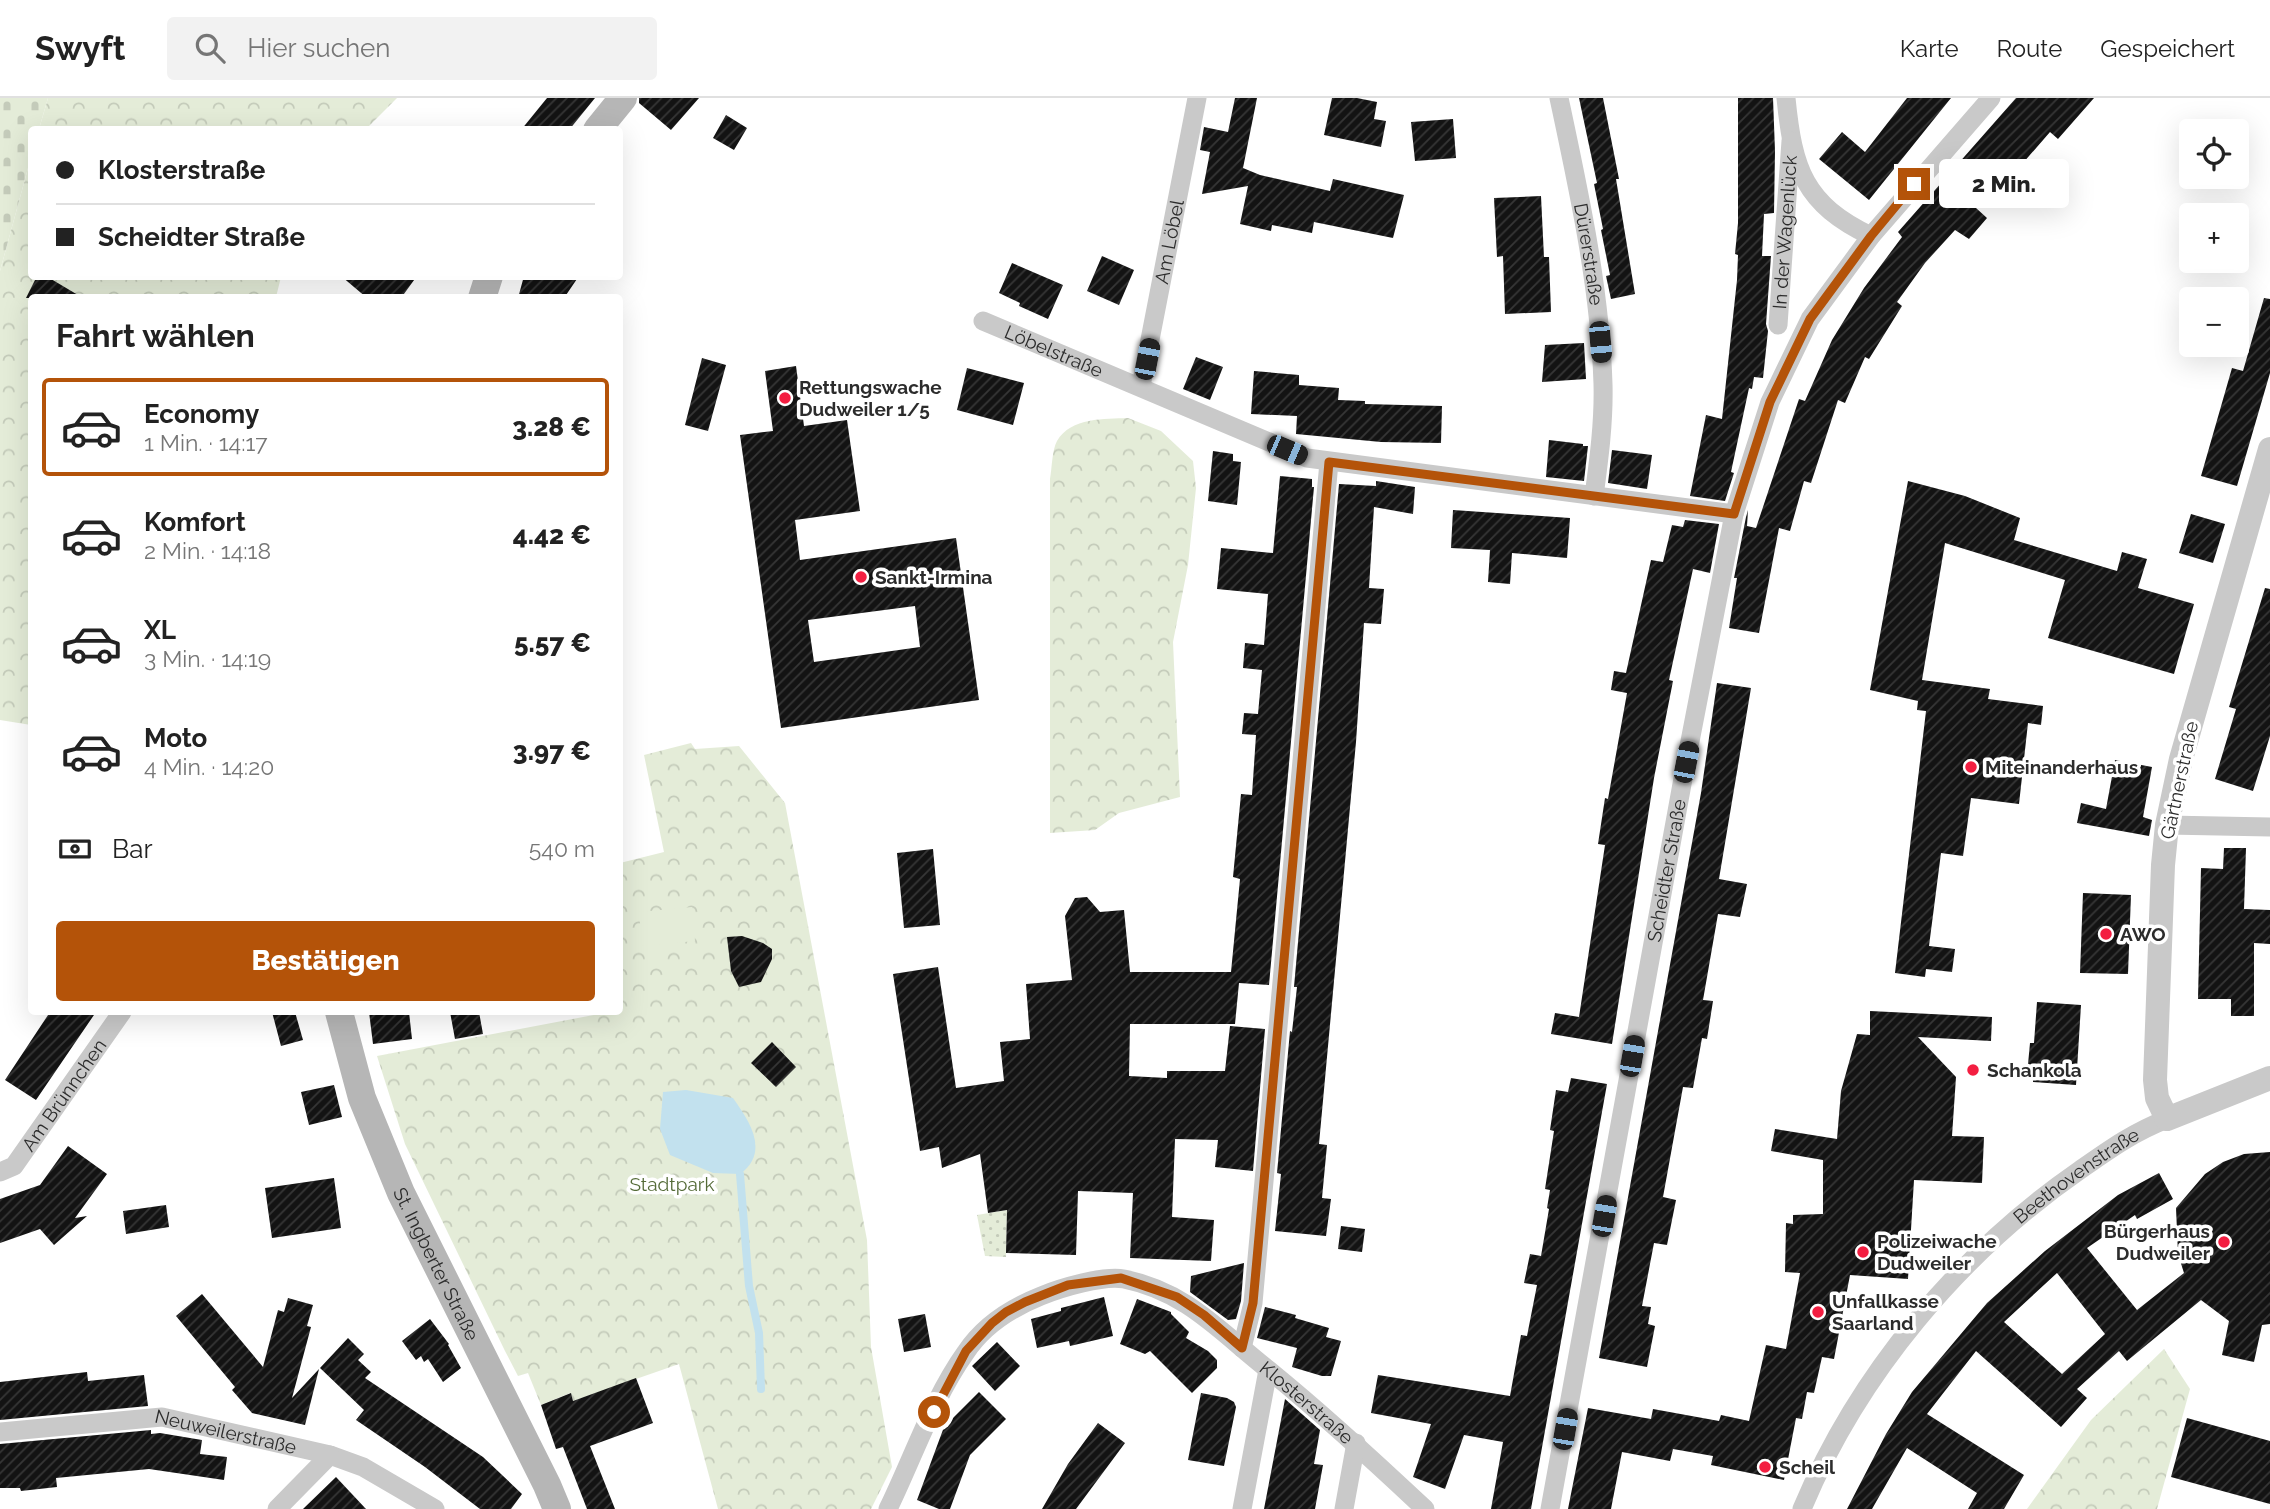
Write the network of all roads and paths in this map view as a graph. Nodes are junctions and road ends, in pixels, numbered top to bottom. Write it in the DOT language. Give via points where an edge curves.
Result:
graph roads {
  1 [pos="623,98"];
  2 [pos="1197,98"];
  3 [pos="1559,98"];
  4 [pos="1786,98"];
  5 [pos="1991,98"];
  6 [pos="600,126"];
  7 [pos="1791,141"];
  8 [pos="1871,236"];
  9 [pos="983,321"];
  10 [pos="1778,325"];
  11 [pos="1141,386"];
  12 [pos="2268,461"];
  13 [pos="1329,462"];
  14 [pos="1594,496"];
  15 [pos="1734,514"];
  16 [pos="2167,825"];
  17 [pos="2270,827"];
  18 [pos="120,1015"];
  19 [pos="340,1015"];
  20 [pos="2270,1077"];
  21 [pos="2270,1084"];
  22 [pos="2239,1091"];
  23 [pos="2167,1119"];
  24 [pos="0,1172"];
  25 [pos="1242,1348"];
  26 [pos="1268,1370"];
  27 [pos="0,1432"];
  28 [pos="1356,1443"];
  29 [pos="330,1455"];
  30 [pos="277,1509"];
  31 [pos="435,1509"];
  32 [pos="557,1509"];
  33 [pos="888,1509"];
  34 [pos="1242,1509"];
  35 [pos="1344,1509"];
  36 [pos="1425,1509"];
  37 [pos="1550,1509"];
  38 [pos="1802,1509"];
  1 -- 6 [label="main road"];
  2 -- 11 [label="street, Am Löbel"];
  3 -- 14 [label="street, Dürerstraße" via="1582,207 1598,320 1603,384"];
  4 -- 7 [label="street, In der Wagenlück"];
  5 -- 8 [label="street, Scheidter Straße"];
  7 -- 8 [label="street, In der Wagenlück" via="1804,182 1824,208"];
  7 -- 10 [label="street, In der Wagenlück"];
  8 -- 15 [label="street, Scheidter Straße" via="1810,319 1770,402"];
  9 -- 11 [label="street, Löbelstraße"];
  11 -- 13 [label="street, Löbelstraße" via="1307,458"];
  12 -- 16 [label="street, Gärtnerstraße" via="2180,759"];
  13 -- 14 [label="street, Löbelstraße"];
  13 -- 25 [label="street" via="1253,1303"];
  14 -- 15 [label="street, Löbelstraße"];
  15 -- 37 [label="street, Scheidter Straße"];
  16 -- 17 [label="street"];
  16 -- 23 [label="street, Gärtnerstraße" via="2155,1080"];
  18 -- 24 [label="street, Am Brünnchen" via="14,1166"];
  19 -- 32 [label="main road, St. Ingberter Straße" via="362,1098 401,1193"];
  20 -- 22 [label="street, Beethovenstraße"];
  21 -- 22 [label="street, Beethovenstraße"];
  22 -- 23 [label="street, Beethovenstraße"];
  23 -- 38 [label="street, Beethovenstraße" via="2135,1132 2070,1176 1966,1266 1903,1337 1847,1417"];
  25 -- 26 [label="street, Klosterstraße"];
  25 -- 33 [label="street, Klosterstraße" via="1177,1297 1121,1278 1068,1285 1025,1302 992,1323 966,1351"];
  26 -- 28 [label="street, Klosterstraße"];
  26 -- 34 [label="street"];
  27 -- 29 [label="street, Neuweilerstraße" via="162,1417"];
  28 -- 35 [label="street"];
  28 -- 36 [label="street, Klosterstraße"];
  29 -- 30 [label="street"];
  29 -- 31 [label="street, Neuweilerstraße" via="363,1467"];
}
